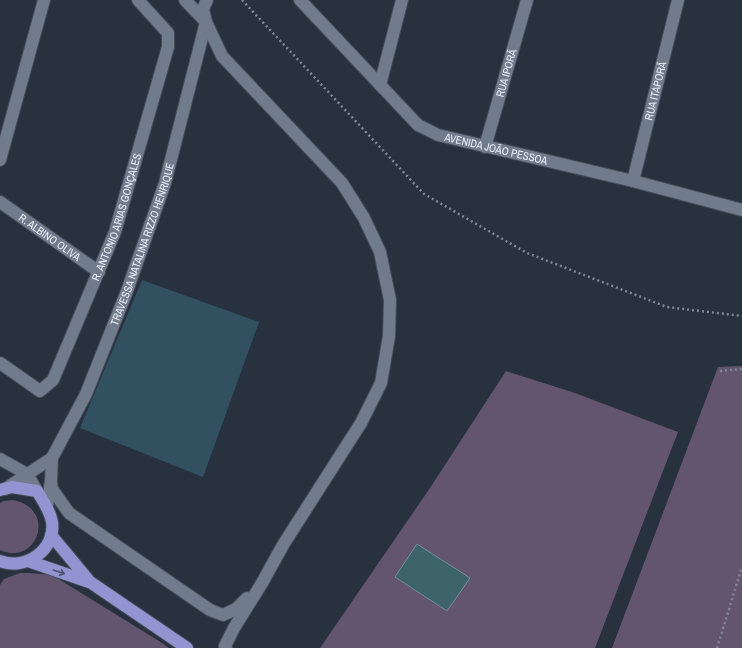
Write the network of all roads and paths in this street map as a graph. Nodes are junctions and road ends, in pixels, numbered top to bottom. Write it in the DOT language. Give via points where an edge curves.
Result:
graph roads {
  1 [pos="44,0"];
  2 [pos="138,0"];
  3 [pos="185,0"];
  4 [pos="207,0"];
  5 [pos="242,0"];
  6 [pos="300,0"];
  7 [pos="402,0"];
  8 [pos="527,0"];
  9 [pos="678,0"];
  10 [pos="206,22"];
  11 [pos="380,85"];
  12 [pos="485,147"];
  13 [pos="0,160"];
  14 [pos="633,181"];
  15 [pos="0,202"];
  16 [pos="742,210"];
  17 [pos="99,272"];
  18 [pos="742,316"];
  19 [pos="0,363"];
  20 [pos="742,369"];
  21 [pos="720,371"];
  22 [pos="52,458"];
  23 [pos="0,459"];
  24 [pos="27,474"];
  25 [pos="51,480"];
  26 [pos="3,489"];
  27 [pos="38,491"];
  28 [pos="47,506"];
  29 [pos="51,535"];
  30 [pos="0,560"];
  31 [pos="28,561"];
  32 [pos="742,567"];
  33 [pos="90,582"];
  34 [pos="262,583"];
  35 [pos="187,648"];
  36 [pos="226,648"];
  37 [pos="717,648"];
  1 -- 13 [label="street"];
  2 -- 17 [label="street, R. ANTONIO ARIAS GONÇALES" via="168,34 168,47 118,225"];
  3 -- 10 [label="street"];
  4 -- 10 [label="street" via="203,9"];
  5 -- 18 [label="path" via="424,194 527,253 667,307"];
  6 -- 11 [label="street, AVENIDA JOÃO PESSOA"];
  7 -- 11 [label="street"];
  8 -- 12 [label="street, RUA IPORÃ"];
  9 -- 14 [label="street, RUA ITAPORÃ"];
  10 -- 22 [label="street, TRAVESSA NATALINA RIZZO HENRIQUE" via="165,184 130,284 86,394"];
  10 -- 34 [label="street" via="222,56 342,183 364,218 380,252 390,300 389,336 381,383 361,423 282,545"];
  11 -- 12 [label="street, AVENIDA JOÃO PESSOA" via="418,125 438,135"];
  12 -- 14 [label="street, AVENIDA JOÃO PESSOA"];
  14 -- 16 [label="street, AVENIDA JOÃO PESSOA"];
  15 -- 17 [label="street, R. ALBINO OLIVA"];
  17 -- 19 [label="street, R. ANTONIO ARIAS GONÇALES" via="53,380 40,390"];
  20 -- 21 [label="path"];
  22 -- 24 [label="street, TRAVESSA NATALINA RIZZO HENRIQUE"];
  22 -- 25 [label="street, TRAVESSA NATALINA RIZZO HENRIQUE"];
  23 -- 24 [label="street"];
  24 -- 26 [label="street, TRAVESSA NATALINA RIZZO HENRIQUE"];
  24 -- 27 [label="street"];
  25 -- 28 [label="street, TRAVESSA NATALINA RIZZO HENRIQUE"];
  25 -- 34 [label="street" via="52,489 69,513 210,610 223,615 236,608"];
  26 -- 27 [label="main road" via="12,487"];
  27 -- 28 [label="main road"];
  28 -- 29 [label="main road" via="52,523"];
  29 -- 31 [label="main road" via="42,551"];
  29 -- 33 [label="main road"];
  30 -- 31 [label="main road" via="16,563"];
  31 -- 33 [label="main road, one-way"];
  32 -- 37 [label="path"];
  33 -- 35 [label="main road"];
  34 -- 36 [label="street" via="234,628"];
}
